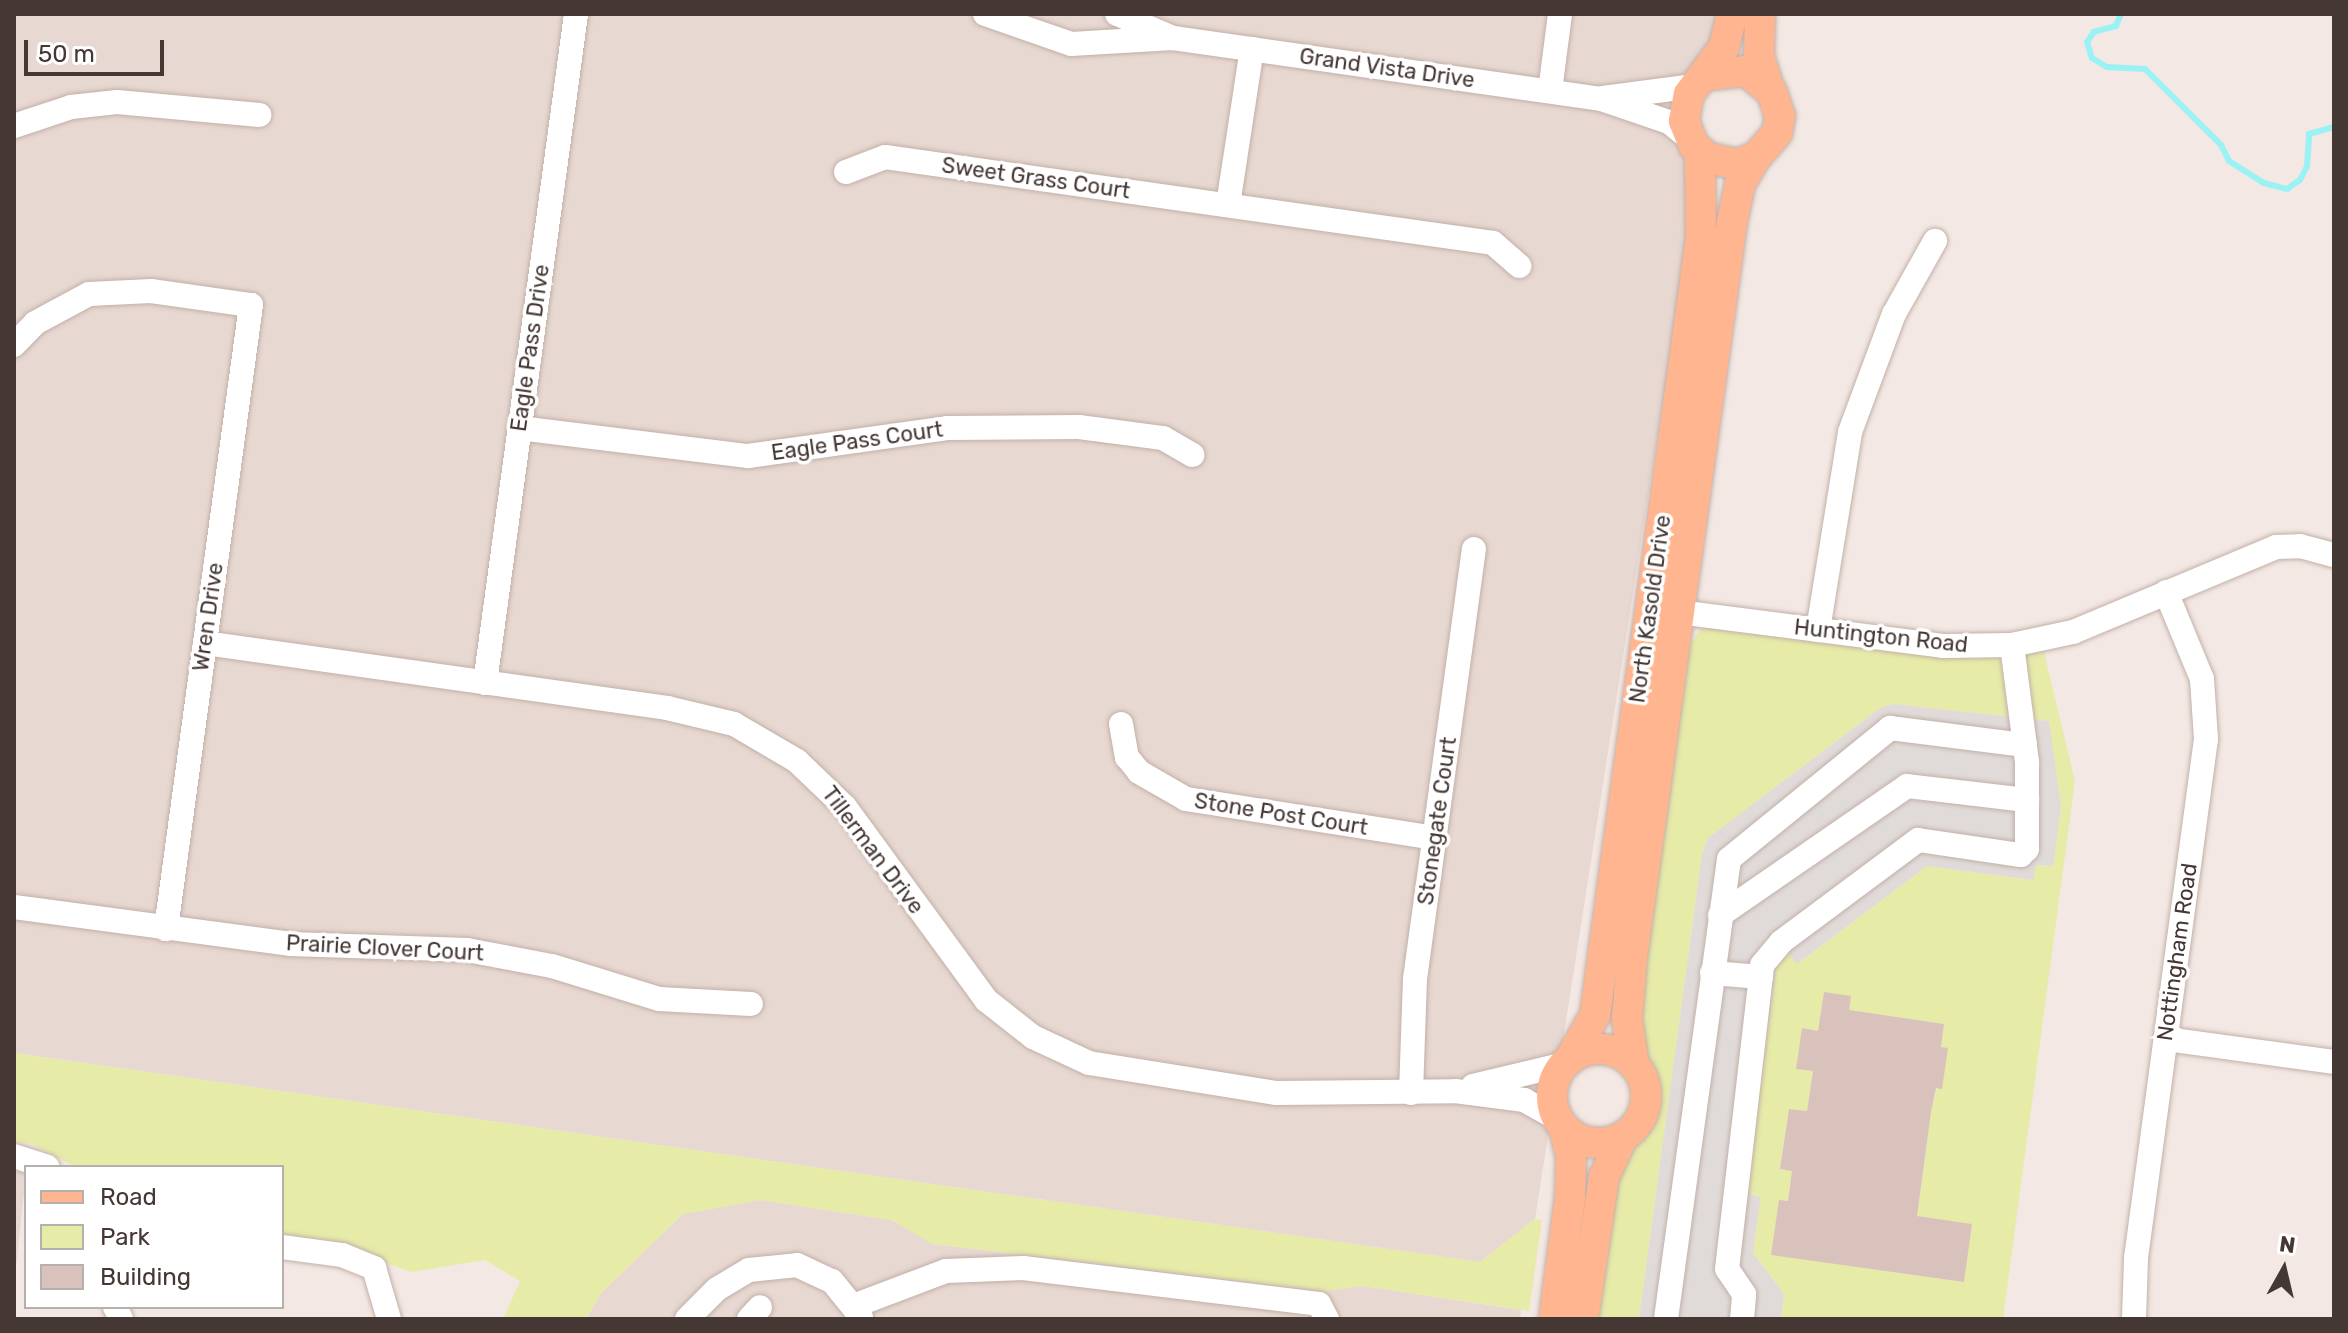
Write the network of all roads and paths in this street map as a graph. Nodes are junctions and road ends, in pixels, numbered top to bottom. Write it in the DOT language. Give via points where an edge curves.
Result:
graph roads {
  1 [pos="576,14"];
  2 [pos="985,14"];
  3 [pos="1117,14"];
  4 [pos="1560,14"];
  5 [pos="1732,14"];
  6 [pos="1760,14"];
  7 [pos="1173,38"];
  8 [pos="1252,49"];
  9 [pos="1701,81"];
  10 [pos="1768,85"];
  11 [pos="1550,91"];
  12 [pos="1601,99"];
  13 [pos="259,115"];
  14 [pos="14,126"];
  15 [pos="1695,145"];
  16 [pos="1755,158"];
  17 [pos="846,172"];
  18 [pos="1228,205"];
  19 [pos="1935,241"];
  20 [pos="1519,266"];
  21 [pos="14,345"];
  22 [pos="519,428"];
  23 [pos="1192,455"];
  24 [pos="1474,549"];
  25 [pos="2334,555"];
  26 [pos="2166,592"];
  27 [pos="1664,611"];
  28 [pos="1818,630"];
  29 [pos="205,643"];
  30 [pos="2012,645"];
  31 [pos="485,683"];
  32 [pos="1121,724"];
  33 [pos="2025,745"];
  34 [pos="2027,800"];
  35 [pos="1435,838"];
  36 [pos="14,907"];
  37 [pos="1720,915"];
  38 [pos="166,929"];
  39 [pos="1712,973"];
  40 [pos="1761,977"];
  41 [pos="751,1004"];
  42 [pos="2166,1039"];
  43 [pos="1568,1061"];
  44 [pos="2334,1062"];
  45 [pos="1634,1065"];
  46 [pos="1455,1091"];
  47 [pos="1411,1093"];
  48 [pos="1561,1123"];
  49 [pos="1623,1136"];
  50 [pos="14,1156"];
  51 [pos="41,1165"];
  52 [pos="284,1247"];
  53 [pos="859,1312"];
  54 [pos="389,1319"];
  55 [pos="687,1319"];
  56 [pos="1327,1319"];
  57 [pos="1554,1319"];
  58 [pos="1583,1319"];
  59 [pos="1666,1319"];
  60 [pos="1742,1319"];
  61 [pos="2134,1319"];
  1 -- 22 [label="street, Eagle Pass Drive"];
  2 -- 7 [label="street, Grand Vista Drive" via="1071,44"];
  3 -- 7 [label="street, Grand Vista Drive"];
  4 -- 11 [label="street"];
  5 -- 9 [label="main road" via="1724,47"];
  6 -- 10 [label="main road" via="1759,56"];
  7 -- 8 [label="street, Grand Vista Drive"];
  8 -- 11 [label="street, Grand Vista Drive"];
  8 -- 18 [label="street"];
  9 -- 10 [label="main road" via="1746,71"];
  9 -- 12 [label="street, Grand Vista Drive"];
  9 -- 15 [label="main road" via="1684,112"];
  10 -- 16 [label="main road" via="1779,124 1768,147"];
  11 -- 12 [label="street, Grand Vista Drive"];
  12 -- 15 [label="street, Grand Vista Drive" via="1669,122"];
  13 -- 14 [label="street" via="117,102 71,107"];
  15 -- 16 [label="main road" via="1726,164"];
  15 -- 27 [label="main road, North Kasold Drive" via="1701,237"];
  16 -- 27 [label="main road, North Kasold Drive" via="1740,184 1732,222"];
  17 -- 18 [label="street, Sweet Grass Court" via="885,157"];
  18 -- 20 [label="street, Sweet Grass Court" via="1493,243"];
  19 -- 28 [label="street" via="1894,314 1850,432"];
  21 -- 29 [label="street, Wren Drive" via="35,323 89,294 136,290 251,305"];
  22 -- 23 [label="street, Eagle Pass Court" via="748,456 947,428 1079,427 1163,438"];
  22 -- 31 [label="street, Eagle Pass Drive"];
  24 -- 35 [label="street, Stonegate Court"];
  25 -- 26 [label="street, Huntington Road" via="2300,546 2276,547"];
  26 -- 30 [label="street, Huntington Road" via="2073,632"];
  26 -- 42 [label="street, Nottingham Road" via="2191,646 2207,710"];
  27 -- 28 [label="street, Huntington Road"];
  27 -- 43 [label="main road, North Kasold Drive" via="1595,1015"];
  27 -- 45 [label="main road, North Kasold Drive" via="1629,986 1627,1036"];
  28 -- 30 [label="street, Huntington Road" via="1943,646"];
  29 -- 31 [label="street, Tillerman Drive"];
  29 -- 38 [label="street, Wren Drive"];
  30 -- 33 [label="street"];
  31 -- 47 [label="street, Tillerman Drive" via="704,715 768,741 845,807 986,1000 1060,1052 1123,1072 1277,1093"];
  32 -- 35 [label="street, Stone Post Court" via="1127,757 1139,772 1186,799"];
  33 -- 34 [label="street"];
  33 -- 37 [label="street" via="1890,728 1729,859"];
  34 -- 37 [label="street" via="1907,786"];
  34 -- 40 [label="street" via="2027,849 2021,855 1918,840 1781,942 1762,965"];
  35 -- 47 [label="street, Stonegate Court" via="1414,992"];
  36 -- 38 [label="street, Prairie Clover Court"];
  37 -- 39 [label="street"];
  38 -- 41 [label="street, Prairie Clover Court" via="290,944 467,950 552,966 659,999"];
  39 -- 40 [label="street"];
  39 -- 59 [label="street"];
  40 -- 60 [label="street" via="1727,1269 1744,1294"];
  42 -- 44 [label="street"];
  42 -- 61 [label="street, Nottingham Road" via="2136,1258"];
  43 -- 45 [label="main road" via="1603,1049"];
  43 -- 46 [label="street, Tillerman Drive"];
  43 -- 48 [label="main road" via="1552,1090"];
  45 -- 49 [label="main road" via="1646,1100 1638,1123"];
  46 -- 47 [label="street, Tillerman Drive"];
  46 -- 48 [label="street, Tillerman Drive" via="1524,1100"];
  48 -- 49 [label="main road" via="1592,1143"];
  48 -- 57 [label="main road" via="1571,1156 1570,1198"];
  49 -- 58 [label="main road" via="1604,1177"];
  50 -- 51 [label="street"];
  52 -- 54 [label="street" via="342,1255 374,1268"];
  53 -- 55 [label="street" via="832,1281 797,1265 749,1270 717,1289"];
  53 -- 56 [label="street" via="946,1271 1023,1268 1319,1304"];
}
